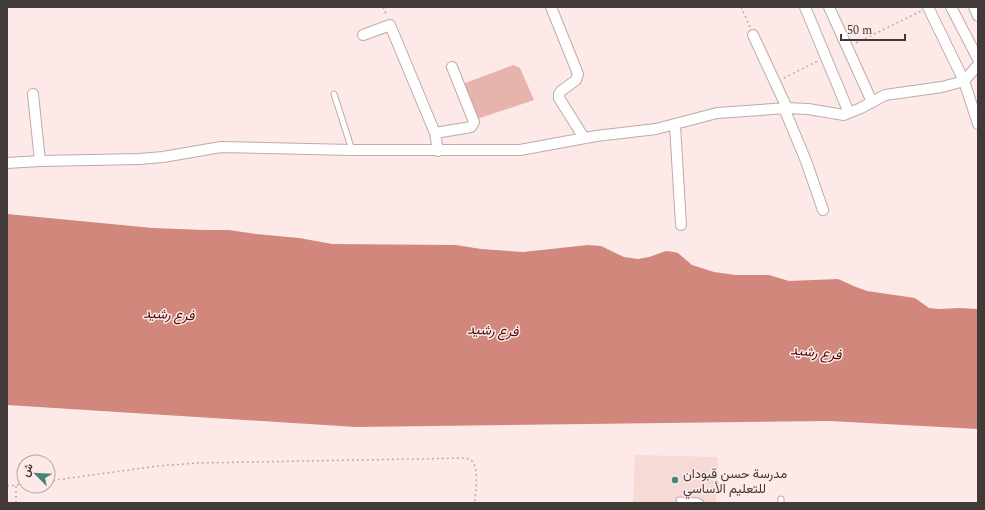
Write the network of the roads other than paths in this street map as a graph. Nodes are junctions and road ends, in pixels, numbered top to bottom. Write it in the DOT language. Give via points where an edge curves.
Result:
graph roads {
  1 [pos="551,7"];
  2 [pos="805,7"];
  3 [pos="829,7"];
  4 [pos="928,7"];
  5 [pos="951,7"];
  6 [pos="974,7"];
  7 [pos="978,16"];
  8 [pos="363,35"];
  9 [pos="753,35"];
  10 [pos="978,59"];
  11 [pos="978,65"];
  12 [pos="452,67"];
  13 [pos="964,81"];
  14 [pos="33,94"];
  15 [pos="334,94"];
  16 [pos="872,102"];
  17 [pos="786,108"];
  18 [pos="849,113"];
  19 [pos="978,124"];
  20 [pos="675,125"];
  21 [pos="435,133"];
  22 [pos="584,138"];
  23 [pos="352,150"];
  24 [pos="438,151"];
  25 [pos="40,161"];
  26 [pos="7,163"];
  27 [pos="823,210"];
  28 [pos="681,225"];
  29 [pos="680,500"];
  30 [pos="701,503"];
  1 -- 22 [label="street" via="578,74 576,80 561,91 559,98"];
  2 -- 18 [label="street"];
  3 -- 16 [label="street"];
  4 -- 13 [label="street"];
  5 -- 10 [label="street"];
  6 -- 7 [label="street"];
  8 -- 21 [label="street" via="390,25"];
  9 -- 17 [label="street"];
  11 -- 13 [label="street"];
  12 -- 21 [label="street" via="474,124 471,127"];
  13 -- 16 [label="street" via="942,87 893,93"];
  13 -- 19 [label="street"];
  14 -- 25 [label="street"];
  15 -- 23 [label="lane"];
  16 -- 18 [label="street"];
  17 -- 18 [label="street" via="838,115"];
  17 -- 20 [label="street" via="717,113"];
  17 -- 27 [label="street"];
  20 -- 22 [label="street"];
  20 -- 28 [label="street"];
  21 -- 24 [label="street"];
  22 -- 24 [label="street" via="520,150"];
  23 -- 24 [label="street"];
  23 -- 25 [label="street" via="220,147 139,159"];
  25 -- 26 [label="street"];
  29 -- 30 [label="lane"];
}
